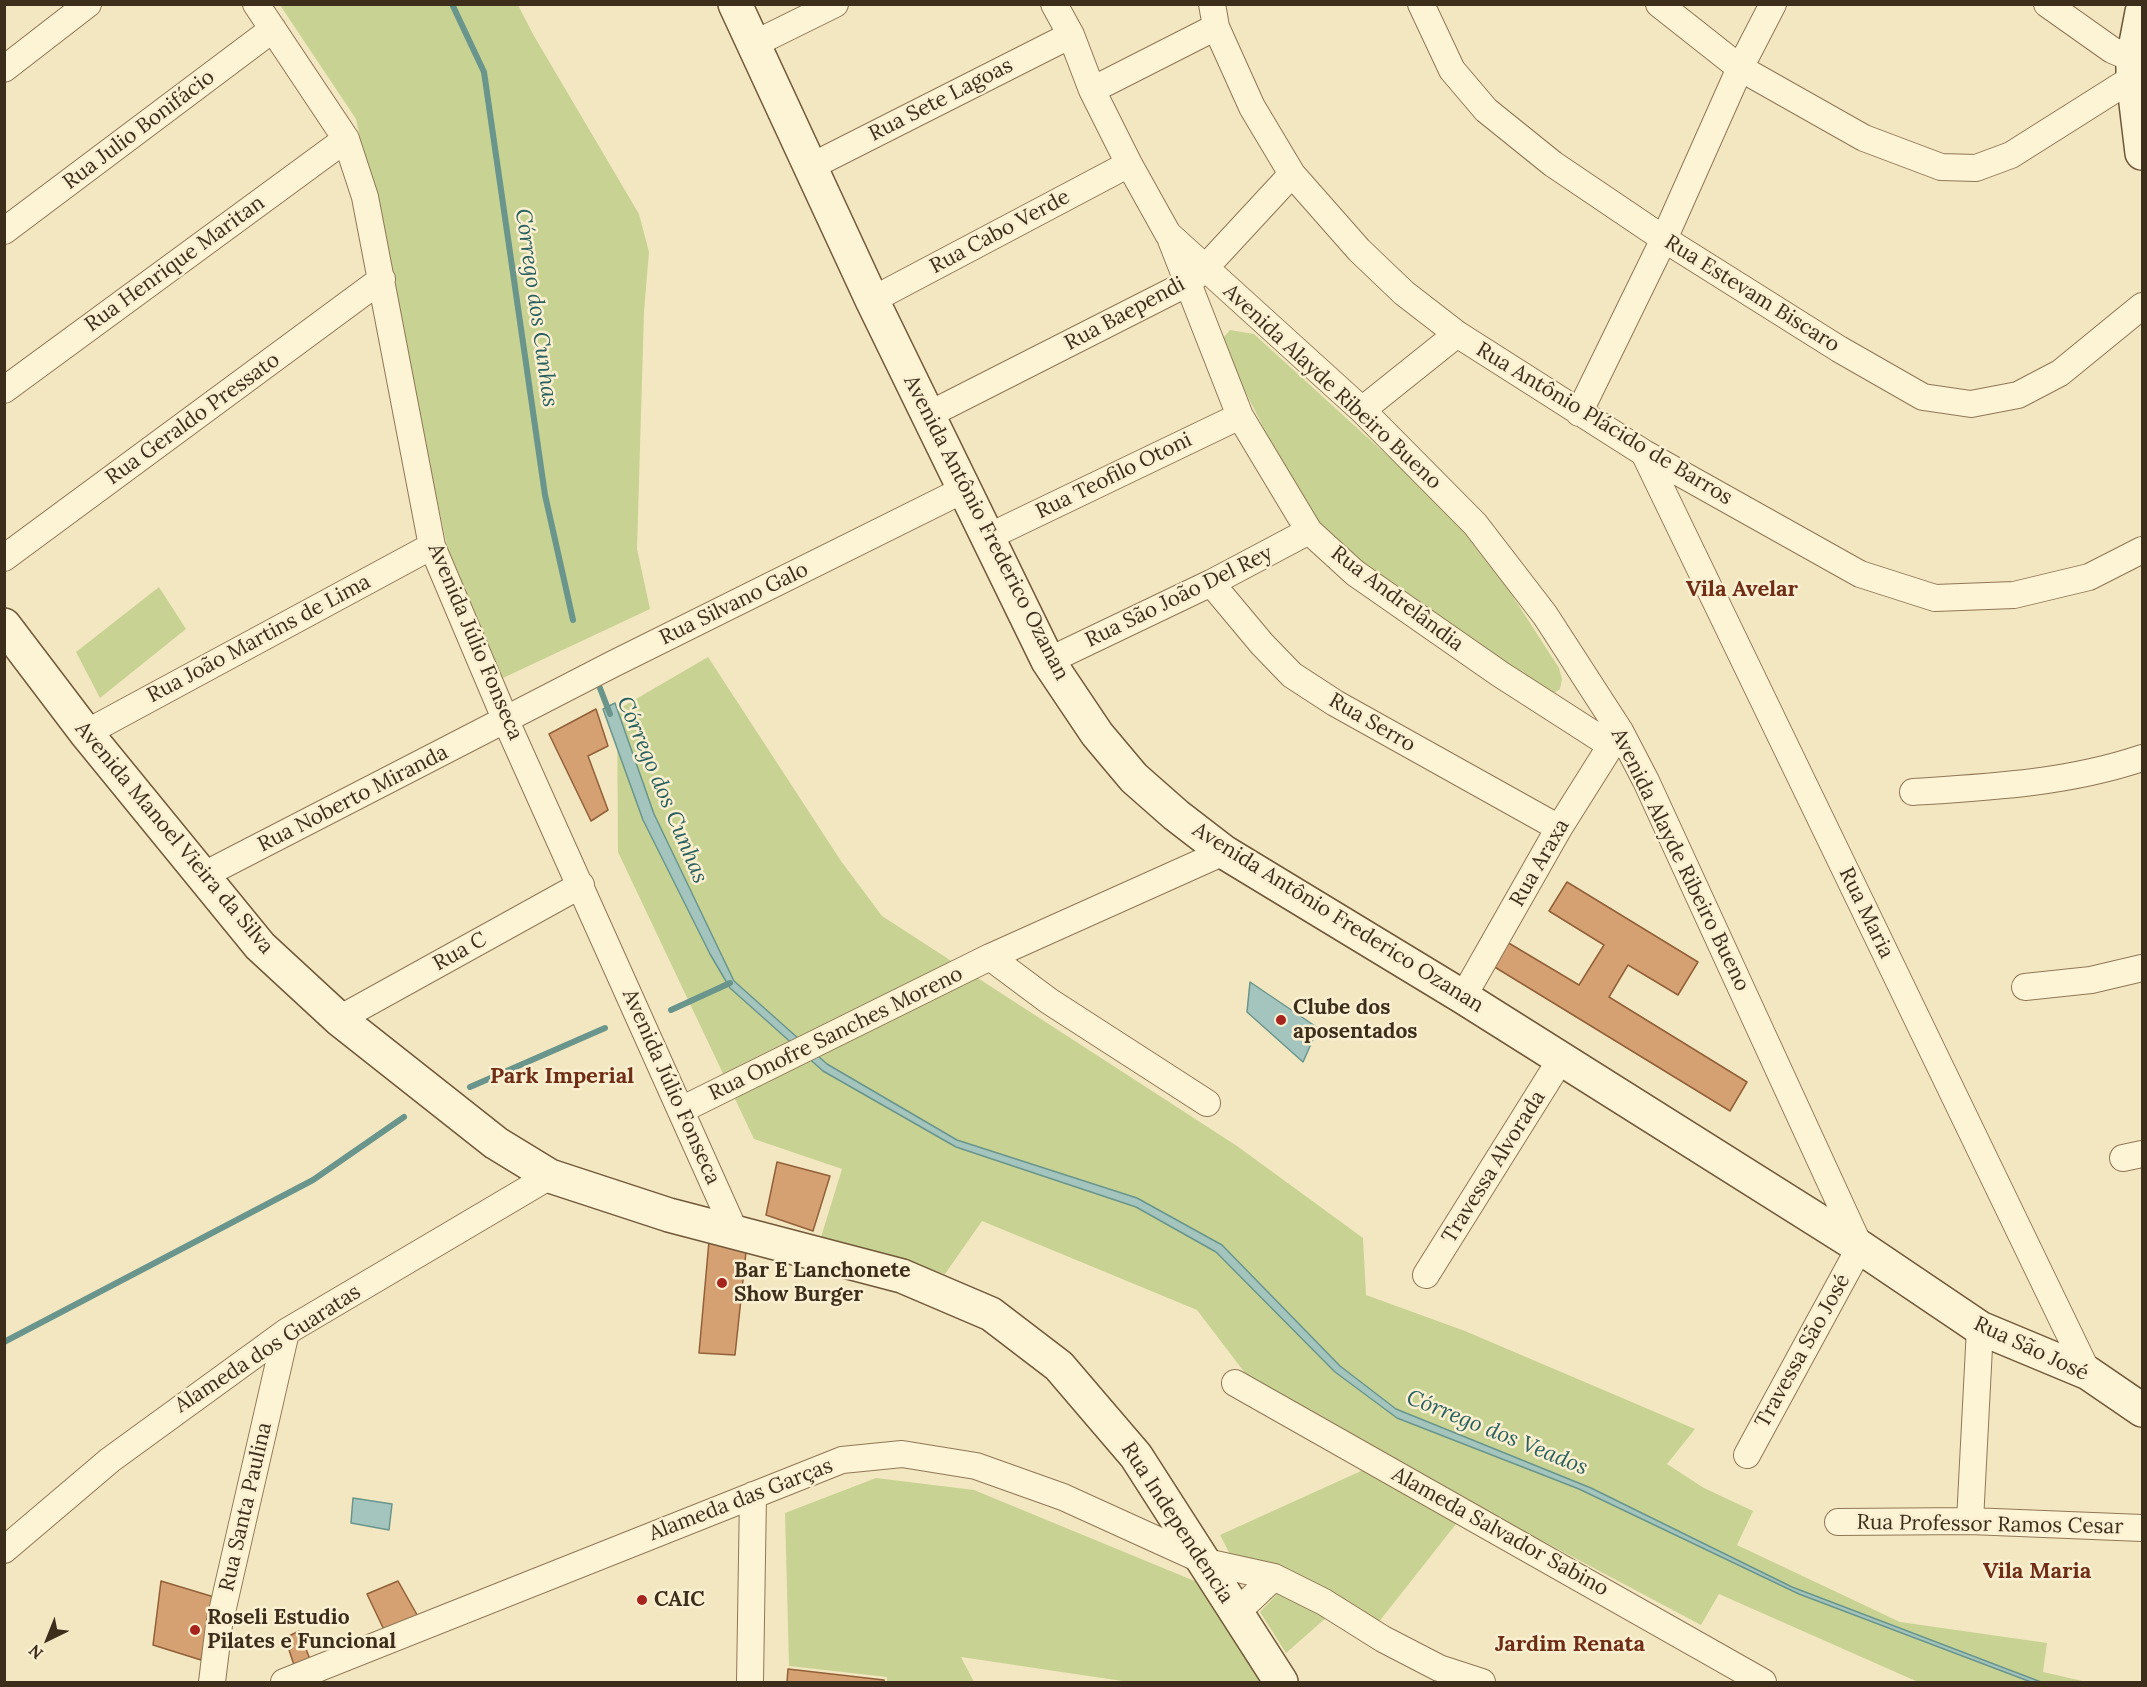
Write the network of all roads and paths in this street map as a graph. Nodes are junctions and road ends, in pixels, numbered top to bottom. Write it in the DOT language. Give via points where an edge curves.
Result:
graph roads {
  1 [pos="88,4"];
  2 [pos="256,4"];
  3 [pos="735,4"];
  4 [pos="835,4"];
  5 [pos="1054,4"];
  6 [pos="1421,4"];
  7 [pos="1659,4"];
  8 [pos="1773,4"];
  9 [pos="2047,4"];
  10 [pos="2142,12"];
  11 [pos="1214,16"];
  12 [pos="273,29"];
  13 [pos="1071,34"];
  14 [pos="752,45"];
  15 [pos="1740,68"];
  16 [pos="4,69"];
  17 [pos="2136,71"];
  18 [pos="1092,90"];
  19 [pos="346,139"];
  20 [pos="2142,153"];
  21 [pos="1129,164"];
  22 [pos="812,165"];
  23 [pos="1292,174"];
  24 [pos="4,231"];
  25 [pos="1664,239"];
  26 [pos="1196,275"];
  27 [pos="382,279"];
  28 [pos="872,300"];
  29 [pos="2142,306"];
  30 [pos="1456,334"];
  31 [pos="4,390"];
  32 [pos="1362,410"];
  33 [pos="1579,413"];
  34 [pos="928,415"];
  35 [pos="1240,416"];
  36 [pos="1644,453"];
  37 [pos="963,490"];
  38 [pos="1309,531"];
  39 [pos="988,537"];
  40 [pos="432,546"];
  41 [pos="2142,550"];
  42 [pos="4,558"];
  43 [pos="1211,583"];
  44 [pos="4,625"];
  45 [pos="1048,661"];
  46 [pos="506,721"];
  47 [pos="86,733"];
  48 [pos="1616,739"];
  49 [pos="2142,758"];
  50 [pos="1913,792"];
  51 [pos="1559,828"];
  52 [pos="1224,852"];
  53 [pos="200,877"];
  54 [pos="581,885"];
  55 [pos="990,957"];
  56 [pos="2142,968"];
  57 [pos="2025,987"];
  58 [pos="1463,997"];
  59 [pos="339,1019"];
  60 [pos="1561,1059"];
  61 [pos="1207,1103"];
  62 [pos="681,1110"];
  63 [pos="550,1176"];
  64 [pos="736,1234"];
  65 [pos="1860,1247"];
  66 [pos="1426,1275"];
  67 [pos="1980,1328"];
  68 [pos="286,1332"];
  69 [pos="2088,1372"];
  70 [pos="1235,1383"];
  71 [pos="2142,1410"];
  72 [pos="1747,1455"];
  73 [pos="753,1495"];
  74 [pos="1970,1521"];
  75 [pos="1838,1522"];
  76 [pos="2142,1528"];
  77 [pos="4,1550"];
  78 [pos="1206,1562"];
  79 [pos="1274,1577"];
  80 [pos="1236,1613"];
  81 [pos="212,1683"];
  82 [pos="284,1683"];
  83 [pos="750,1683"];
  84 [pos="1281,1683"];
  85 [pos="1482,1683"];
  86 [pos="1763,1683"];
  1 -- 16 [label="street"];
  2 -- 12 [label="street, Avenida Júlio Fonseca"];
  3 -- 14 [label="street, Avenida Antônio Frederico Ozanan"];
  4 -- 14 [label="street"];
  5 -- 13 [label="street, Avenida Alayde Ribeiro Bueno"];
  6 -- 25 [label="street, Rua Estevam Biscaro" via="1452,70 1486,110 1553,164"];
  7 -- 15 [label="street"];
  8 -- 15 [label="street"];
  9 -- 17 [label="street"];
  10 -- 17 [label="street"];
  11 -- 18 [label="street"];
  11 -- 23 [label="street, Rua Antônio Plácido de Barros" via="1252,107"];
  12 -- 19 [label="street, Avenida Júlio Fonseca"];
  12 -- 24 [label="street, Rua Julio Bonifácio"];
  13 -- 18 [label="street, Avenida Alayde Ribeiro Bueno"];
  13 -- 22 [label="street, Rua Sete Lagoas"];
  14 -- 22 [label="street, Avenida Antônio Frederico Ozanan"];
  15 -- 17 [label="street" via="1864,138 1941,167 1976,168 2011,155"];
  15 -- 25 [label="street"];
  17 -- 20 [label="street"];
  18 -- 21 [label="street, Avenida Alayde Ribeiro Bueno"];
  19 -- 27 [label="street, Avenida Júlio Fonseca" via="365,197"];
  19 -- 31 [label="street, Rua Henrique Maritan"];
  21 -- 26 [label="street, Avenida Alayde Ribeiro Bueno"];
  21 -- 28 [label="street, Rua Cabo Verde"];
  22 -- 28 [label="street, Avenida Antônio Frederico Ozanan"];
  23 -- 26 [label="street, Rua Baependi"];
  23 -- 30 [label="street, Rua Antônio Plácido de Barros" via="1359,250 1404,293"];
  25 -- 29 [label="street, Rua Estevam Biscaro" via="1923,397 1971,404 2018,395 2060,373"];
  25 -- 33 [label="street"];
  26 -- 32 [label="street, Avenida Alayde Ribeiro Bueno"];
  26 -- 34 [label="street, Rua Baependi"];
  26 -- 35 [label="street, Rua Andrelândia"];
  27 -- 40 [label="street, Avenida Júlio Fonseca"];
  27 -- 42 [label="street, Rua Geraldo Pressato"];
  28 -- 34 [label="street, Avenida Antônio Frederico Ozanan"];
  30 -- 32 [label="street"];
  30 -- 33 [label="street, Rua Antônio Plácido de Barros"];
  32 -- 48 [label="street, Avenida Alayde Ribeiro Bueno" via="1475,524 1545,615"];
  33 -- 36 [label="street, Rua Antônio Plácido de Barros"];
  34 -- 37 [label="street, Avenida Antônio Frederico Ozanan"];
  35 -- 38 [label="street, Rua Andrelândia"];
  35 -- 39 [label="street, Rua Teofilo Otoni"];
  36 -- 41 [label="street, Rua Antônio Plácido de Barros" via="1860,574 1935,598 2014,595 2089,577"];
  36 -- 69 [label="street, Rua Maria"];
  37 -- 39 [label="street, Avenida Antônio Frederico Ozanan"];
  37 -- 46 [label="street, Rua Silvano Galo"];
  38 -- 43 [label="street, Rua São João Del Rey"];
  38 -- 48 [label="street, Rua Andrelândia" via="1355,573 1500,674"];
  39 -- 45 [label="street, Avenida Antônio Frederico Ozanan"];
  40 -- 46 [label="street, Avenida Júlio Fonseca"];
  40 -- 47 [label="street, Rua João Martins de Lima"];
  43 -- 45 [label="street, Rua São João Del Rey"];
  43 -- 51 [label="street, Rua Serro" via="1292,675"];
  44 -- 47 [label="street, Avenida Manoel Vieira da Silva"];
  45 -- 52 [label="street, Avenida Antônio Frederico Ozanan" via="1097,734 1134,778"];
  46 -- 53 [label="street, Rua Noberto Miranda"];
  46 -- 54 [label="street, Avenida Júlio Fonseca"];
  47 -- 53 [label="street, Avenida Manoel Vieira da Silva"];
  48 -- 51 [label="street, Rua Araxa"];
  48 -- 65 [label="street, Avenida Alayde Ribeiro Bueno" via="1651,792"];
  49 -- 50 [label="street" via="2105,770 2023,784"];
  51 -- 58 [label="street, Rua Araxa"];
  52 -- 55 [label="street, Rua Onofre Sanches Moreno"];
  52 -- 58 [label="street, Avenida Antônio Frederico Ozanan"];
  53 -- 59 [label="street, Avenida Manoel Vieira da Silva" via="260,946"];
  54 -- 59 [label="street, Rua C"];
  54 -- 62 [label="street, Avenida Júlio Fonseca"];
  55 -- 61 [label="street" via="1049,1001"];
  55 -- 62 [label="street, Rua Onofre Sanches Moreno"];
  56 -- 57 [label="street" via="2091,980"];
  58 -- 60 [label="street, Avenida Antônio Frederico Ozanan"];
  59 -- 63 [label="street, Avenida Manoel Vieira da Silva" via="496,1143"];
  60 -- 65 [label="street, Avenida Antônio Frederico Ozanan"];
  60 -- 66 [label="street, Travessa Alvorada"];
  62 -- 64 [label="street, Avenida Júlio Fonseca"];
  63 -- 64 [label="street, Avenida Manoel Vieira da Silva"];
  63 -- 68 [label="street, Alameda dos Guaratas"];
  64 -- 78 [label="street, Rua Independencia" via="902,1276 991,1314 1059,1366 1136,1456"];
  65 -- 67 [label="street, Rua São José"];
  65 -- 72 [label="street, Travessa São José"];
  67 -- 69 [label="street, Rua São José"];
  67 -- 74 [label="street"];
  68 -- 77 [label="street, Alameda dos Guaratas" via="110,1460"];
  68 -- 81 [label="street, Rua Santa Paulina" via="219,1625"];
  69 -- 71 [label="street, Rua São José"];
  70 -- 86 [label="street, Alameda Salvador Sabino"];
  73 -- 78 [label="street, Alameda das Garças" via="842,1461 902,1455 976,1466 1063,1497"];
  73 -- 82 [label="street, Alameda das Garças"];
  73 -- 83 [label="street"];
  74 -- 75 [label="street, Rua Professor Ramos Cesar"];
  74 -- 76 [label="street, Rua Professor Ramos Cesar"];
  78 -- 79 [label="street, Alameda das Garças"];
  78 -- 80 [label="street, Rua Independencia"];
  79 -- 80 [label="street"];
  79 -- 85 [label="street, Alameda das Garças" via="1439,1668"];
  80 -- 84 [label="street, Rua Independencia"];
}
